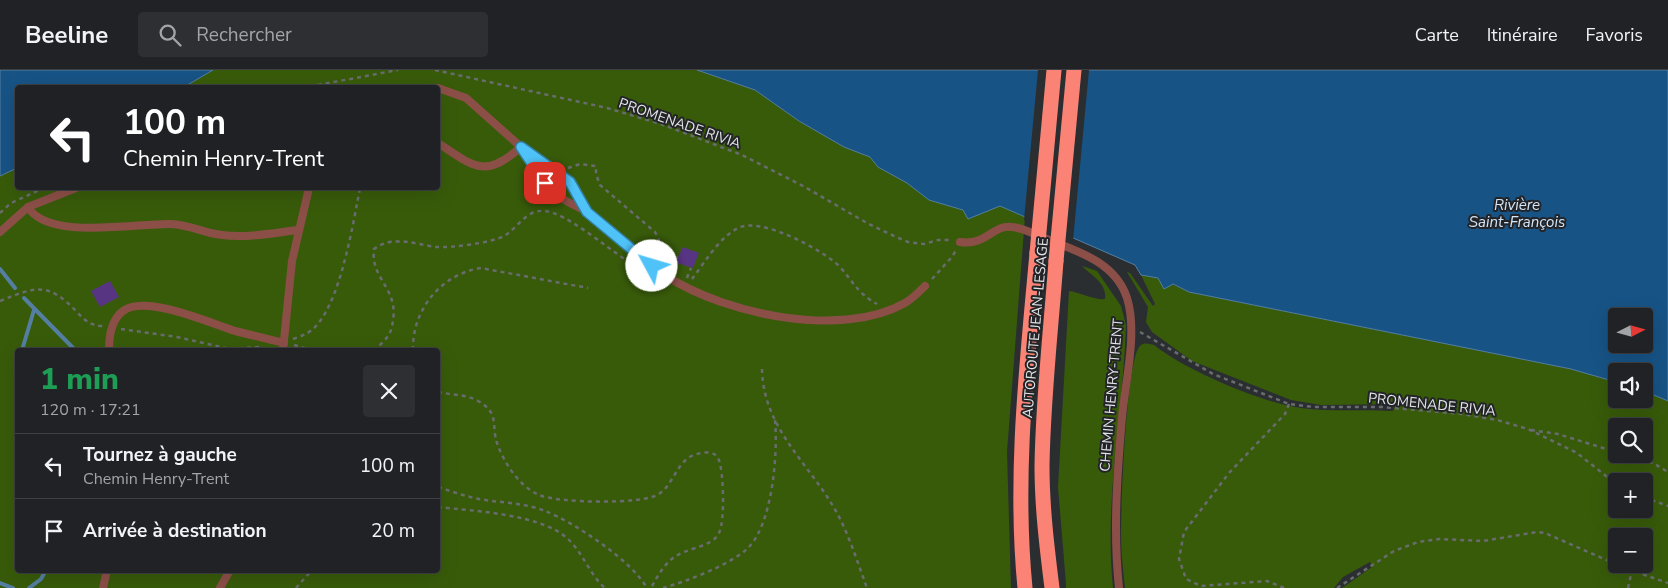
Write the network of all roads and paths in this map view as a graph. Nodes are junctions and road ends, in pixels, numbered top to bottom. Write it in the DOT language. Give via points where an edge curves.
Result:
graph roads {
  1 [pos="398,70"];
  2 [pos="435,70"];
  3 [pos="1054,70"];
  4 [pos="1074,70"];
  5 [pos="318,85"];
  6 [pos="440,89"];
  7 [pos="440,144"];
  8 [pos="521,147"];
  9 [pos="558,172"];
  10 [pos="71,190"];
  11 [pos="308,190"];
  12 [pos="360,190"];
  13 [pos="28,208"];
  14 [pos="587,212"];
  15 [pos="298,230"];
  16 [pos="0,232"];
  17 [pos="960,242"];
  18 [pos="678,257"];
  19 [pos="649,264"];
  20 [pos="932,278"];
  21 [pos="925,286"];
  22 [pos="686,287"];
  23 [pos="588,288"];
  24 [pos="0,301"];
  25 [pos="889,310"];
  26 [pos="112,327"];
  27 [pos="1131,331"];
  28 [pos="284,346"];
  29 [pos="109,348"];
  30 [pos="226,348"];
  31 [pos="248,348"];
  32 [pos="298,348"];
  33 [pos="375,348"];
  34 [pos="413,348"];
  35 [pos="762,369"];
  36 [pos="440,392"];
  37 [pos="1289,404"];
  38 [pos="774,418"];
  39 [pos="1528,429"];
  40 [pos="1608,450"];
  41 [pos="1652,463"];
  42 [pos="1668,472"];
  43 [pos="1608,478"];
  44 [pos="440,488"];
  45 [pos="1653,500"];
  46 [pos="1668,506"];
  47 [pos="440,507"];
  48 [pos="1608,560"];
  49 [pos="106,573"];
  50 [pos="228,573"];
  51 [pos="309,573"];
  52 [pos="1631,573"];
  53 [pos="1640,573"];
  54 [pos="1668,583"];
  55 [pos="103,588"];
  56 [pos="220,588"];
  57 [pos="296,588"];
  58 [pos="606,588"];
  59 [pos="649,588"];
  60 [pos="663,588"];
  61 [pos="867,588"];
  62 [pos="1025,588"];
  63 [pos="1052,588"];
  64 [pos="1119,588"];
  65 [pos="1284,588"];
  66 [pos="1337,588"];
  67 [pos="1628,588"];
  1 -- 5 [label="path"];
  2 -- 17 [label="path, PROMENADE RIVIA" via="607,108 661,124 742,155 908,242"];
  3 -- 62 [label="highway, AUTOROUTE JEAN-LESAGE, bridge" via="1022,455"];
  4 -- 63 [label="highway, AUTOROUTE JEAN-LESAGE, bridge" via="1044,411 1042,466"];
  6 -- 8 [label="lane" via="466,98"];
  7 -- 8 [label="lane" via="474,164 488,167 506,160"];
  8 -- 9 [label="lane"];
  8 -- 14 [label="lane" via="553,192"];
  9 -- 14 [label="lane" via="570,182"];
  9 -- 19 [label="path" via="580,164 596,166 600,185 655,232 660,241 660,250"];
  10 -- 13 [label="lane"];
  11 -- 15 [label="lane"];
  12 -- 28 [label="path" via="349,247 326,311 316,326"];
  13 -- 15 [label="lane" via="36,217 77,228 153,223 189,225 209,233 235,236"];
  13 -- 16 [label="lane"];
  14 -- 19 [label="lane"];
  15 -- 28 [label="lane"];
  17 -- 20 [label="path" via="952,257"];
  17 -- 27 [label="lane, CHEMIN HENRY-TRENT" via="978,242 1001,228 1012,227 1086,255 1120,282 1127,297"];
  18 -- 19 [label="path"];
  19 -- 22 [label="lane"];
  19 -- 33 [label="path" via="626,260 565,217 544,211 530,213 504,236 459,247 398,240 384,242 374,249 372,262 394,301 394,317 390,334"];
  21 -- 25 [label="lane" via="907,302"];
  22 -- 25 [label="lane" via="744,308 800,318 849,318"];
  22 -- 25 [label="path" via="723,240 738,227 749,225 796,239 822,253 839,266 862,296"];
  23 -- 34 [label="path" via="481,268 467,270 445,282 421,310 413,335"];
  24 -- 26 [label="path" via="21,293 47,290 61,296 94,326"];
  26 -- 28 [label="lane" via="128,308 152,307"];
  26 -- 29 [label="lane"];
  26 -- 30 [label="path"];
  27 -- 37 [label="path, PROMENADE RIVIA" via="1142,333 1213,374"];
  27 -- 64 [label="lane, CHEMIN HENRY-TRENT" via="1115,511"];
  28 -- 31 [label="path"];
  28 -- 32 [label="path"];
  35 -- 38 [label="path" via="764,393"];
  36 -- 59 [label="path" via="472,398 492,412 497,442 512,473 548,497 593,502 649,498 664,489 679,466 688,459 704,452 718,457 722,516 719,535 674,557"];
  37 -- 39 [label="path, PROMENADE RIVIA" via="1462,414"];
  37 -- 65 [label="path" via="1285,414 1229,474 1184,532 1179,559 1186,579 1201,586 1266,581"];
  38 -- 60 [label="path" via="777,444 772,486 763,518 750,546 741,554 700,574"];
  38 -- 61 [label="path" via="786,441 834,507"];
  39 -- 40 [label="path" via="1558,434"];
  39 -- 43 [label="path, PROMENADE RIVIA" via="1577,453"];
  41 -- 42 [label="path"];
  44 -- 59 [label="path" via="474,498 545,511 567,521 613,552 635,570"];
  45 -- 46 [label="path"];
  47 -- 58 [label="path" via="509,515 548,527 566,537"];
  48 -- 66 [label="path" via="1537,532 1484,541 1438,539 1394,551"];
  49 -- 55 [label="lane"];
  50 -- 56 [label="lane"];
  51 -- 57 [label="path"];
  52 -- 67 [label="path"];
  53 -- 54 [label="path"];
}
